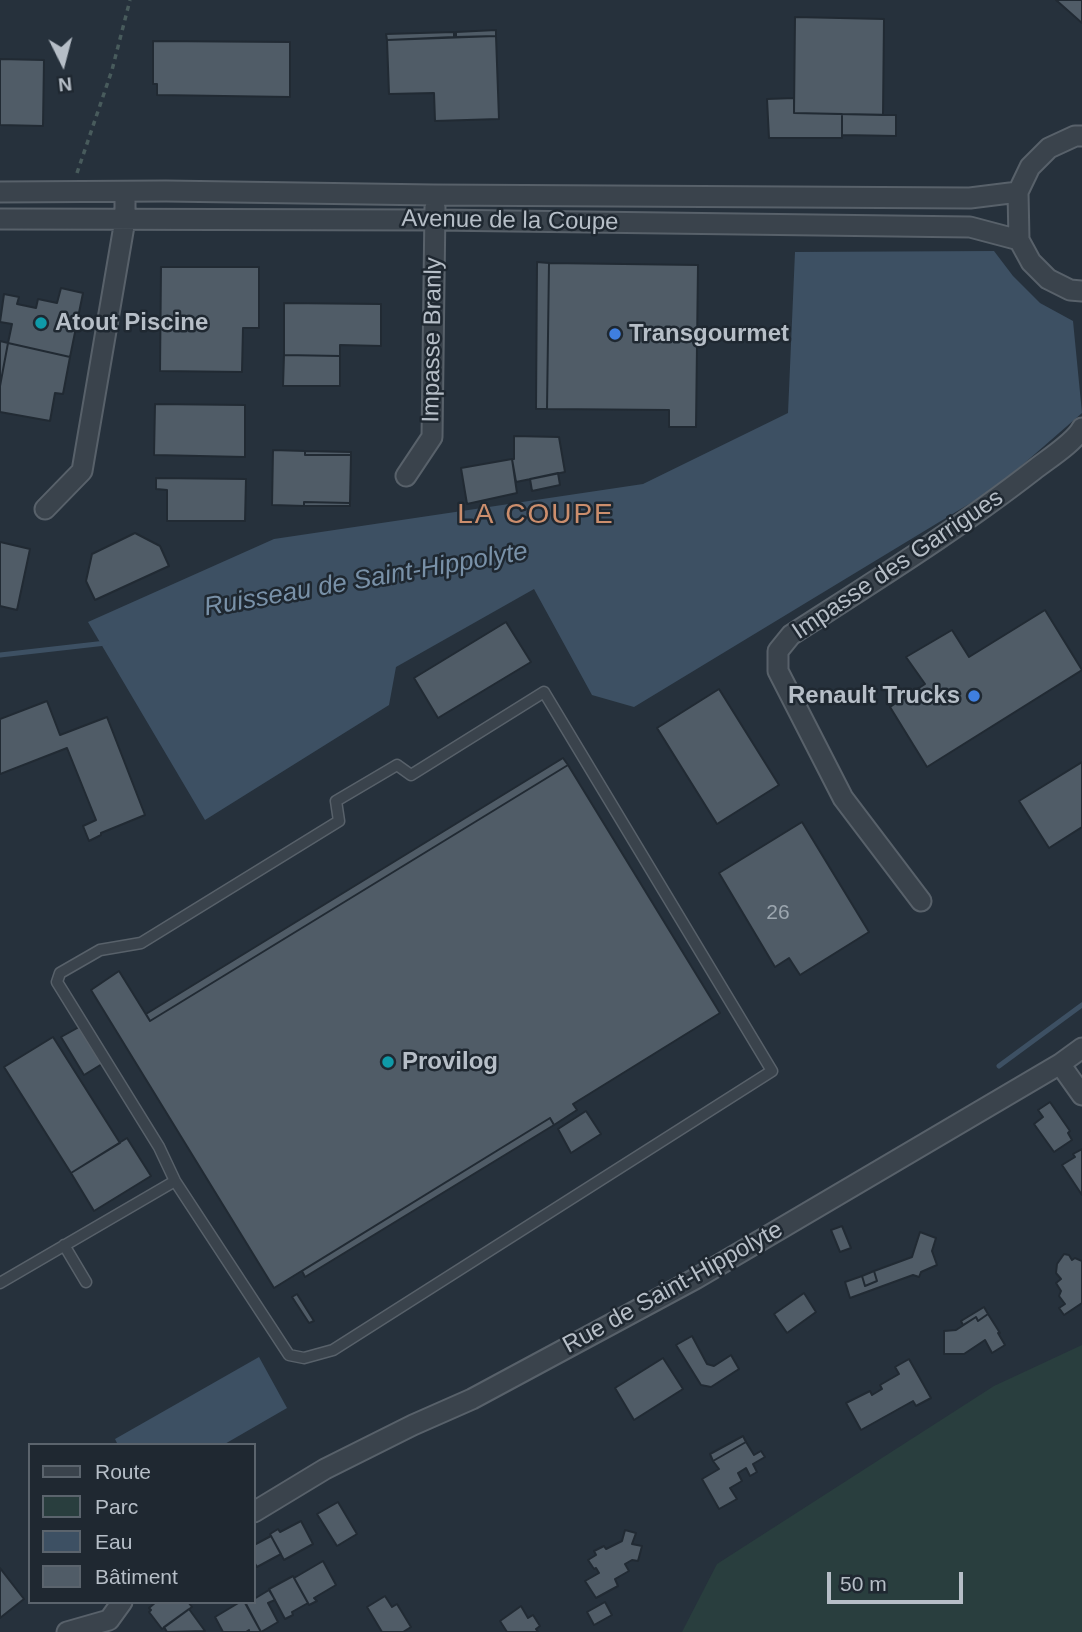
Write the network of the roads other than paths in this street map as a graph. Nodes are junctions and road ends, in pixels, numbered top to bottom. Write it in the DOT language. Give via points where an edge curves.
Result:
graph roads {
  1 [pos="1082,135"];
  2 [pos="0,192"];
  3 [pos="124,192"];
  4 [pos="1018,192"];
  5 [pos="434,195"];
  6 [pos="0,219"];
  7 [pos="125,220"];
  8 [pos="435,220"];
  9 [pos="1019,240"];
  10 [pos="1082,291"];
  11 [pos="1082,428"];
  12 [pos="406,476"];
  13 [pos="45,509"];
  14 [pos="921,901"];
  15 [pos="1082,1048"];
  16 [pos="1060,1064"];
  17 [pos="1082,1095"];
  18 [pos="175,1181"];
  19 [pos="64,1245"];
  20 [pos="86,1282"];
  21 [pos="0,1283"];
  22 [pos="256,1511"];
  23 [pos="121,1604"];
  24 [pos="113,1626"];
  25 [pos="67,1632"];
  1 -- 4 [label="street" via="1049,148 1030,167"];
  2 -- 3 [label="street, Avenue de la Coupe"];
  3 -- 5 [label="street, Avenue de la Coupe"];
  3 -- 7 [label="street"];
  4 -- 5 [label="street, Avenue de la Coupe" via="970,198"];
  4 -- 9 [label="street"];
  5 -- 8 [label="street, Impasse Branly"];
  6 -- 7 [label="street, Avenue de la Coupe"];
  7 -- 8 [label="street, Avenue de la Coupe"];
  7 -- 13 [label="street" via="82,471"];
  8 -- 9 [label="street, Avenue de la Coupe" via="970,227"];
  8 -- 12 [label="street, Impasse Branly" via="432,437"];
  9 -- 10 [label="street" via="1048,279"];
  11 -- 14 [label="street, Impasse des Garrigues" via="1001,495 791,635 778,651 778,671 843,798"];
  15 -- 16 [label="street, Rue de Saint-Hippolyte"];
  16 -- 17 [label="street"];
  16 -- 22 [label="street, Rue de Saint-Hippolyte" via="695,1279 472,1399 325,1469"];
  18 -- 18 [label="lane" via="289,1356 304,1358 333,1350 772,1072 544,692 411,775 397,765 336,801 339,821 141,943 100,950 60,973 57,982 159,1147"];
  18 -- 19 [label="lane"];
  19 -- 20 [label="lane"];
  19 -- 21 [label="lane"];
  23 -- 24 [label="street"];
  24 -- 25 [label="street"];
}
